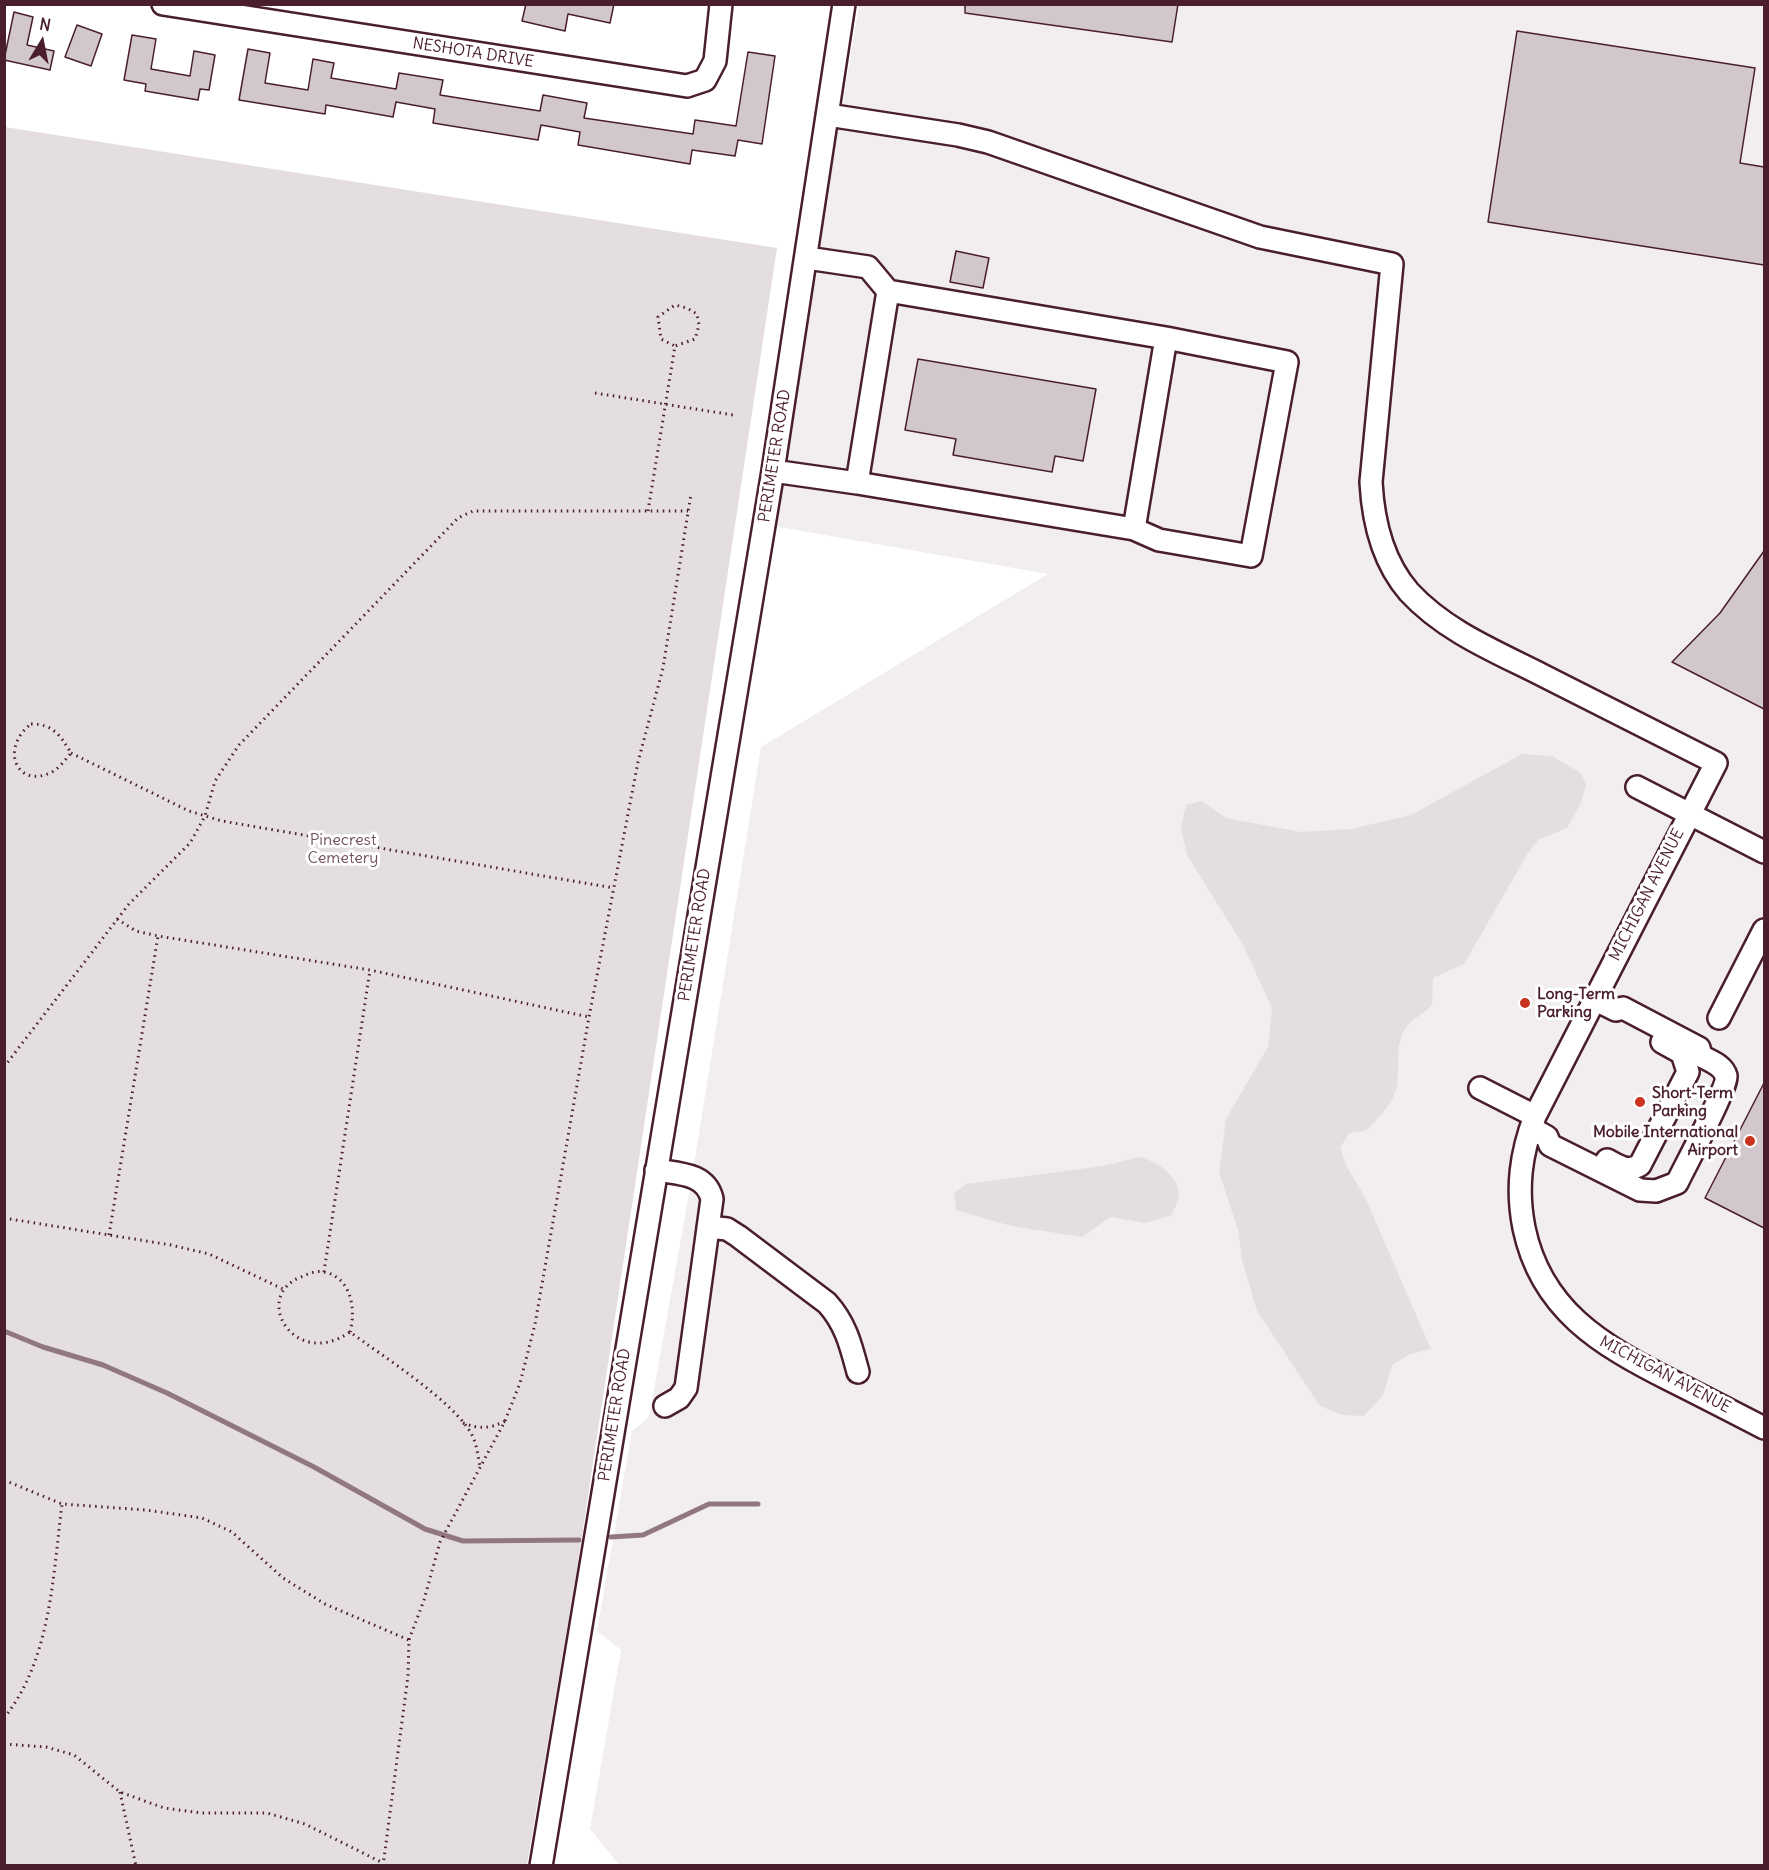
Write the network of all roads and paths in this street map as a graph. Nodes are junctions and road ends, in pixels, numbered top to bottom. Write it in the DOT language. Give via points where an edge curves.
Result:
graph roads {
  1 [pos="163,4"];
  2 [pos="721,4"];
  3 [pos="844,4"];
  4 [pos="828,115"];
  5 [pos="807,258"];
  6 [pos="888,291"];
  7 [pos="1166,338"];
  8 [pos="675,346"];
  9 [pos="596,393"];
  10 [pos="666,405"];
  11 [pos="733,416"];
  12 [pos="773,471"];
  13 [pos="857,483"];
  14 [pos="691,494"];
  15 [pos="648,511"];
  16 [pos="688,511"];
  17 [pos="1134,529"];
  18 [pos="71,753"];
  19 [pos="1637,787"];
  20 [pos="1689,814"];
  21 [pos="205,816"];
  22 [pos="1764,852"];
  23 [pos="614,888"];
  24 [pos="117,919"];
  25 [pos="1764,930"];
  26 [pos="158,936"];
  27 [pos="370,970"];
  28 [pos="1594,999"];
  29 [pos="1616,1010"];
  30 [pos="589,1017"];
  31 [pos="1719,1018"];
  32 [pos="4,1067"];
  33 [pos="1480,1088"];
  34 [pos="1538,1127"];
  35 [pos="656,1170"];
  36 [pos="4,1218"];
  37 [pos="708,1227"];
  38 [pos="109,1235"];
  39 [pos="324,1272"];
  40 [pos="283,1289"];
  41 [pos="350,1332"];
  42 [pos="858,1372"];
  43 [pos="665,1406"];
  44 [pos="505,1420"];
  45 [pos="461,1422"];
  46 [pos="1764,1428"];
  47 [pos="480,1467"];
  48 [pos="4,1480"];
  49 [pos="62,1504"];
  50 [pos="409,1640"];
  51 [pos="4,1718"];
  52 [pos="4,1744"];
  53 [pos="120,1792"];
  54 [pos="383,1864"];
  55 [pos="136,1866"];
  56 [pos="541,1866"];
  1 -- 2 [label="street, NESHOTA DRIVE" via="687,86 705,80 715,61"];
  3 -- 4 [label="street, PERIMETER ROAD"];
  4 -- 5 [label="street, PERIMETER ROAD"];
  4 -- 20 [label="street, MICHIGAN AVENUE" via="988,142 1231,228 1392,264 1371,482 1372,511 1381,540 1408,590 1439,620 1716,763"];
  5 -- 6 [label="street" via="868,267"];
  5 -- 12 [label="street, PERIMETER ROAD"];
  6 -- 7 [label="street"];
  6 -- 13 [label="street"];
  7 -- 17 [label="street"];
  7 -- 17 [label="street" via="1287,362 1251,556 1159,540"];
  8 -- 8 [label="path" via="694,339 699,325 697,315 675,305 658,316 657,327 661,339"];
  8 -- 10 [label="path"];
  9 -- 10 [label="path"];
  10 -- 11 [label="path"];
  10 -- 15 [label="path"];
  12 -- 13 [label="street"];
  12 -- 35 [label="street, PERIMETER ROAD"];
  13 -- 17 [label="street"];
  14 -- 16 [label="path"];
  15 -- 16 [label="path"];
  15 -- 21 [label="path" via="473,511 458,518 239,745 215,781"];
  16 -- 23 [label="path" via="663,668 638,762"];
  18 -- 18 [label="path" via="54,728 31,724 20,732 12,754 25,773 38,776 51,773"];
  18 -- 21 [label="path"];
  19 -- 20 [label="street"];
  20 -- 22 [label="street"];
  20 -- 28 [label="street, MICHIGAN AVENUE"];
  21 -- 23 [label="path"];
  21 -- 24 [label="path" via="190,843"];
  23 -- 30 [label="path"];
  24 -- 26 [label="path" via="136,931"];
  24 -- 32 [label="path"];
  25 -- 31 [label="street"];
  26 -- 27 [label="path"];
  26 -- 38 [label="path"];
  27 -- 30 [label="path"];
  27 -- 39 [label="path"];
  28 -- 29 [label="street"];
  28 -- 34 [label="street, MICHIGAN AVENUE"];
  29 -- 34 [label="street" via="1618,1020 1682,1053 1687,1063 1688,1072 1640,1165 1624,1169"];
  29 -- 34 [label="street" via="1623,1008 1699,1048 1701,1056 1718,1064 1726,1075 1726,1083 1677,1183 1656,1191 1640,1190 1550,1145"];
  30 -- 44 [label="path" via="535,1324 520,1383"];
  33 -- 34 [label="street"];
  34 -- 46 [label="street, MICHIGAN AVENUE" via="1520,1173 1522,1217 1534,1260 1557,1302 1615,1351"];
  35 -- 37 [label="street" via="702,1180 712,1199"];
  35 -- 56 [label="street, PERIMETER ROAD"];
  36 -- 38 [label="path"];
  37 -- 42 [label="street" via="727,1229 738,1236 827,1304 849,1337"];
  37 -- 43 [label="street" via="686,1388 680,1398"];
  38 -- 40 [label="path" via="209,1254"];
  39 -- 40 [label="path" via="293,1280"];
  39 -- 41 [label="path" via="337,1278 349,1293 354,1319"];
  40 -- 41 [label="path" via="279,1314 285,1328 295,1337 310,1344 326,1344"];
  41 -- 45 [label="path" via="412,1377"];
  44 -- 45 [label="path" via="493,1427"];
  44 -- 47 [label="path"];
  45 -- 47 [label="path" via="471,1434"];
  47 -- 50 [label="path" via="440,1542"];
  48 -- 49 [label="path"];
  49 -- 50 [label="path" via="202,1518 232,1532 284,1578 325,1604"];
  49 -- 51 [label="path" via="48,1609 34,1662"];
  50 -- 54 [label="path" via="408,1676"];
  52 -- 53 [label="path" via="46,1747 74,1755"];
  53 -- 54 [label="path" via="164,1809 267,1813 305,1824"];
  53 -- 55 [label="path"];
}
